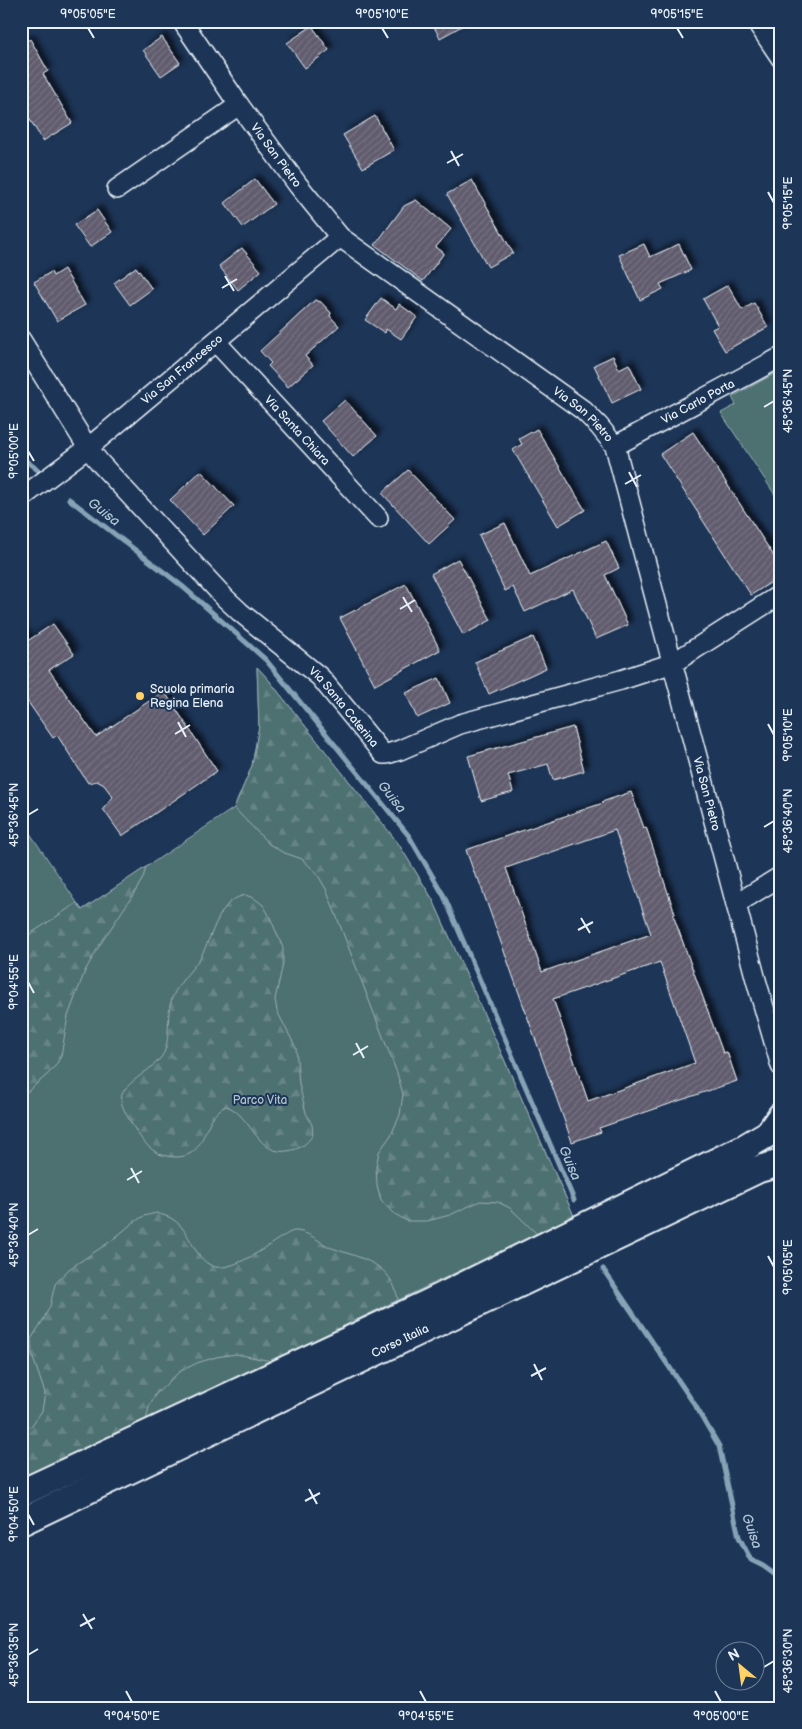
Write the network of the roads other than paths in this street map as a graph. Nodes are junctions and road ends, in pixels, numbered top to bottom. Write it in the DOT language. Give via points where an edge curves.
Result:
graph roads {
  1 [pos="182,21"];
  2 [pos="756,21"];
  3 [pos="781,58"];
  4 [pos="239,105"];
  5 [pos="117,189"];
  6 [pos="340,237"];
  7 [pos="21,340"];
  8 [pos="216,342"];
  9 [pos="781,357"];
  10 [pos="615,446"];
  11 [pos="88,448"];
  12 [pos="21,498"];
  13 [pos="378,518"];
  14 [pos="781,594"];
  15 [pos="673,663"];
  16 [pos="781,876"];
  17 [pos="736,904"];
  18 [pos="781,1066"];
  19 [pos="775,1124"];
  20 [pos="781,1162"];
  21 [pos="21,1493"];
  22 [pos="21,1522"];
  1 -- 4 [label="street, Via San Pietro"];
  2 -- 3 [label="street"];
  4 -- 5 [label="street"];
  4 -- 6 [label="street, Via San Pietro"];
  6 -- 8 [label="street, Via San Francesco"];
  6 -- 10 [label="street, Via San Pietro" via="583,410"];
  7 -- 11 [label="street, Via Santa Caterina"];
  8 -- 11 [label="street, Via San Francesco"];
  8 -- 13 [label="street, Via Santa Chiara"];
  9 -- 10 [label="street, Via Carlo Porta"];
  10 -- 15 [label="street, Via San Pietro"];
  11 -- 12 [label="street, Via San Francesco"];
  11 -- 15 [label="street, Via Santa Caterina" via="225,598 320,676 382,754 392,753 460,724"];
  14 -- 15 [label="street, Via Santa Caterina"];
  15 -- 17 [label="street, Via San Pietro"];
  16 -- 17 [label="street"];
  17 -- 18 [label="street, Via San Pietro"];
  19 -- 21 [label="street, Corso Italia" via="744,1148 428,1303"];
  20 -- 22 [label="street, Corso Italia"];
}
